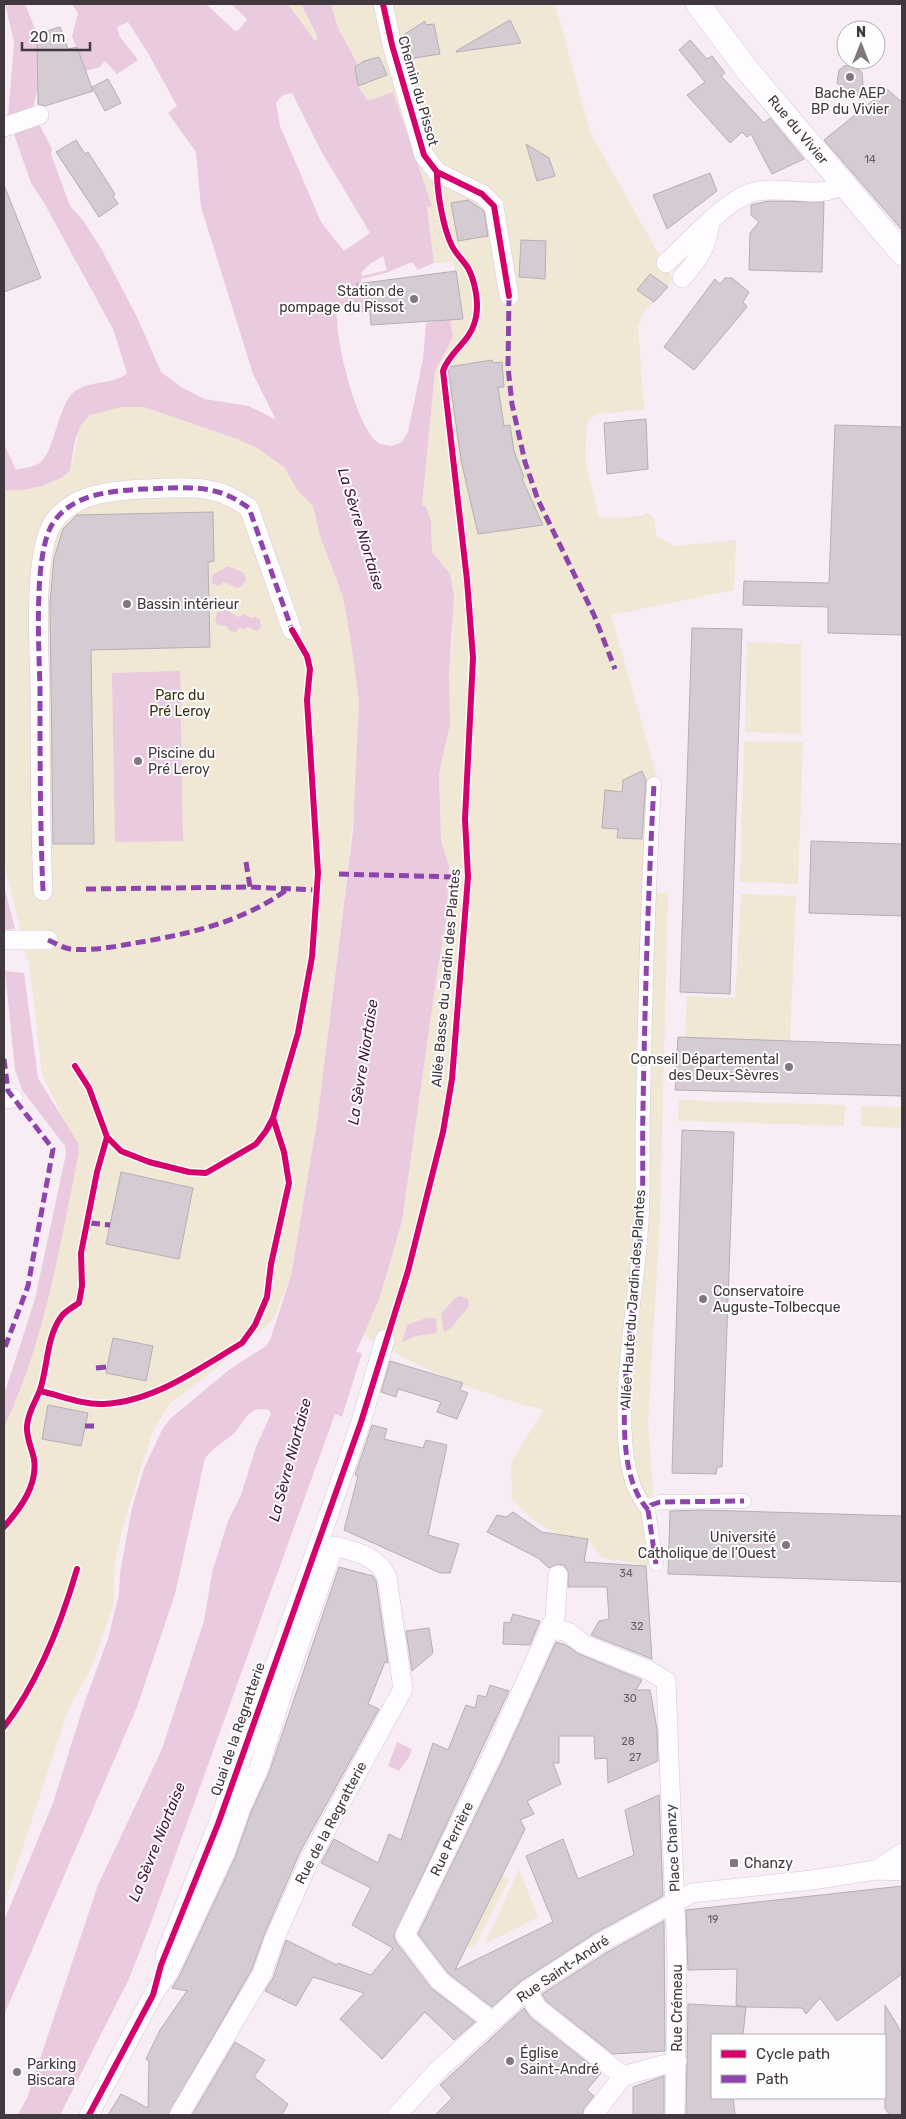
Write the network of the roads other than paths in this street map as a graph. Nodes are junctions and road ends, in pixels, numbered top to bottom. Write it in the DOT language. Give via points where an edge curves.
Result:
graph roads {
  1 [pos="383,4"];
  2 [pos="698,4"];
  3 [pos="39,115"];
  4 [pos="4,127"];
  5 [pos="845,184"];
  6 [pos="710,223"];
  7 [pos="902,253"];
  8 [pos="666,263"];
  9 [pos="682,278"];
  10 [pos="509,296"];
  11 [pos="292,630"];
  12 [pos="654,784"];
  13 [pos="43,891"];
  14 [pos="4,940"];
  15 [pos="48,940"];
  16 [pos="385,1339"];
  17 [pos="744,1501"];
  18 [pos="648,1510"];
  19 [pos="334,1546"];
  20 [pos="656,1564"];
  21 [pos="558,1575"];
  22 [pos="549,1631"];
  23 [pos="902,1853"];
  24 [pos="876,1870"];
  25 [pos="902,1871"];
  26 [pos="676,1901"];
  27 [pos="527,1990"];
  28 [pos="153,1995"];
  29 [pos="492,2021"];
  30 [pos="676,2061"];
  31 [pos="623,2076"];
  32 [pos="89,2115"];
  33 [pos="179,2115"];
  34 [pos="397,2115"];
  35 [pos="593,2115"];
  36 [pos="675,2115"];
  1 -- 10 [label="street, Chemin du Pissot" via="424,156 437,172 482,194 494,206"];
  2 -- 5 [label="street, Rue du Vivier" via="748,71"];
  3 -- 4 [label="street"];
  5 -- 6 [label="street" via="836,190 821,192 775,189 746,194"];
  5 -- 7 [label="street, Rue du Vivier"];
  6 -- 8 [label="street"];
  6 -- 9 [label="street" via="701,257"];
  11 -- 13 [label="street" via="249,508 222,491 204,488 108,491 62,512 48,532 39,584"];
  12 -- 18 [label="street, Allée Haute du Jardin des Plantes" via="648,894 641,1228 625,1388 628,1466 632,1484"];
  14 -- 15 [label="street"];
  16 -- 28 [label="street, Quai de la Regratterie" via="329,1515 218,1824 161,1965"];
  17 -- 18 [label="street" via="660,1502"];
  18 -- 20 [label="street"];
  19 -- 28 [label="street, Quai de la Regratterie" via="259,1768 198,1914 170,1970"];
  19 -- 33 [label="street, Rue de la Regratterie" via="368,1555 382,1567 387,1577 402,1689 309,1861 262,1974"];
  21 -- 22 [label="street, Rue Perrière" via="555,1617"];
  22 -- 26 [label="street, Place Chanzy" via="568,1632 582,1644 648,1670 666,1681"];
  22 -- 29 [label="street, Rue Perrière" via="405,1935 440,1982"];
  23 -- 24 [label="street, Place Chanzy"];
  24 -- 25 [label="street, Place Chanzy"];
  24 -- 26 [label="street, Place Chanzy" via="692,1893"];
  26 -- 27 [label="street, Rue Saint-André" via="600,1943"];
  26 -- 30 [label="street, Rue Crémeau"];
  27 -- 29 [label="street, Rue Saint-André"];
  27 -- 31 [label="street" via="537,2008"];
  28 -- 32 [label="street, Quai de la Regratterie"];
  29 -- 34 [label="street, Rue Saint-André" via="438,2070"];
  30 -- 31 [label="street"];
  30 -- 36 [label="street, Rue Crémeau"];
  31 -- 35 [label="street"];
}
